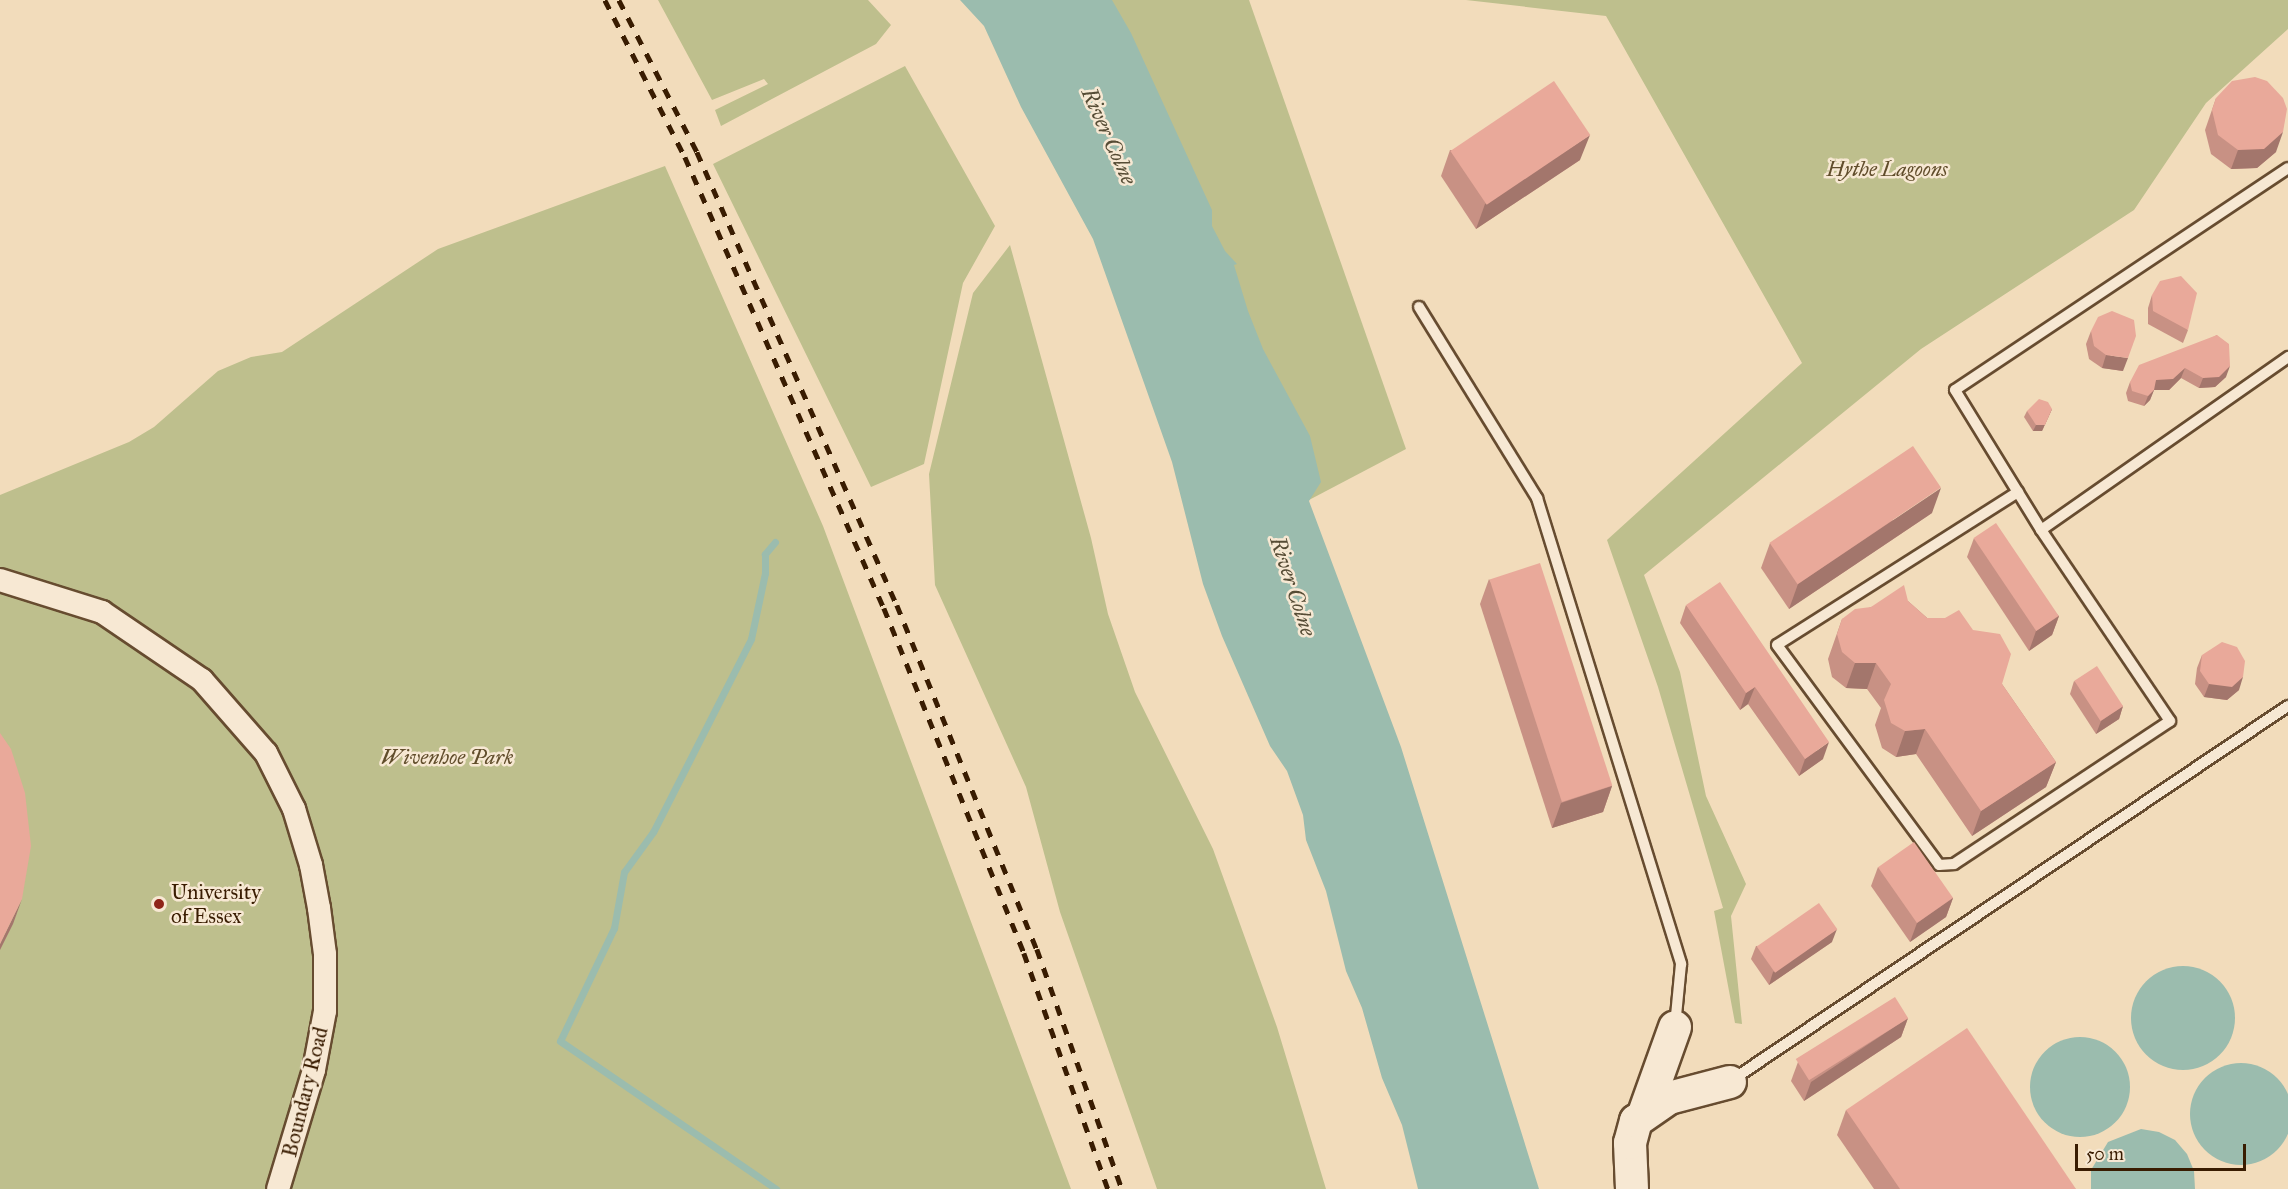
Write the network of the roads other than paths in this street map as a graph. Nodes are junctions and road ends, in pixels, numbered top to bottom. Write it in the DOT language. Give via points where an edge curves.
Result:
graph roads {
  1 [pos="2288,168"];
  2 [pos="1419,308"];
  3 [pos="2288,357"];
  4 [pos="2018,492"];
  5 [pos="2041,530"];
  6 [pos="0,580"];
  7 [pos="2288,706"];
  8 [pos="1675,1026"];
  9 [pos="1730,1082"];
  10 [pos="1645,1111"];
  11 [pos="279,1189"];
  12 [pos="1632,1189"];
  1 -- 4 [label="lane" via="1955,390"];
  2 -- 8 [label="lane" via="1537,498 1681,964"];
  3 -- 5 [label="lane"];
  4 -- 5 [label="lane"];
  4 -- 5 [label="lane" via="1777,645 1940,865 1954,864 2170,722"];
  6 -- 11 [label="street, Boundary Road" via="102,612 202,680 266,753 294,809 311,865 320,919 325,954 325,1011 314,1070"];
  7 -- 9 [label="lane"];
  8 -- 10 [label="street"];
  9 -- 10 [label="street" via="1669,1098"];
  10 -- 12 [label="street" via="1636,1120 1630,1143"];
}
